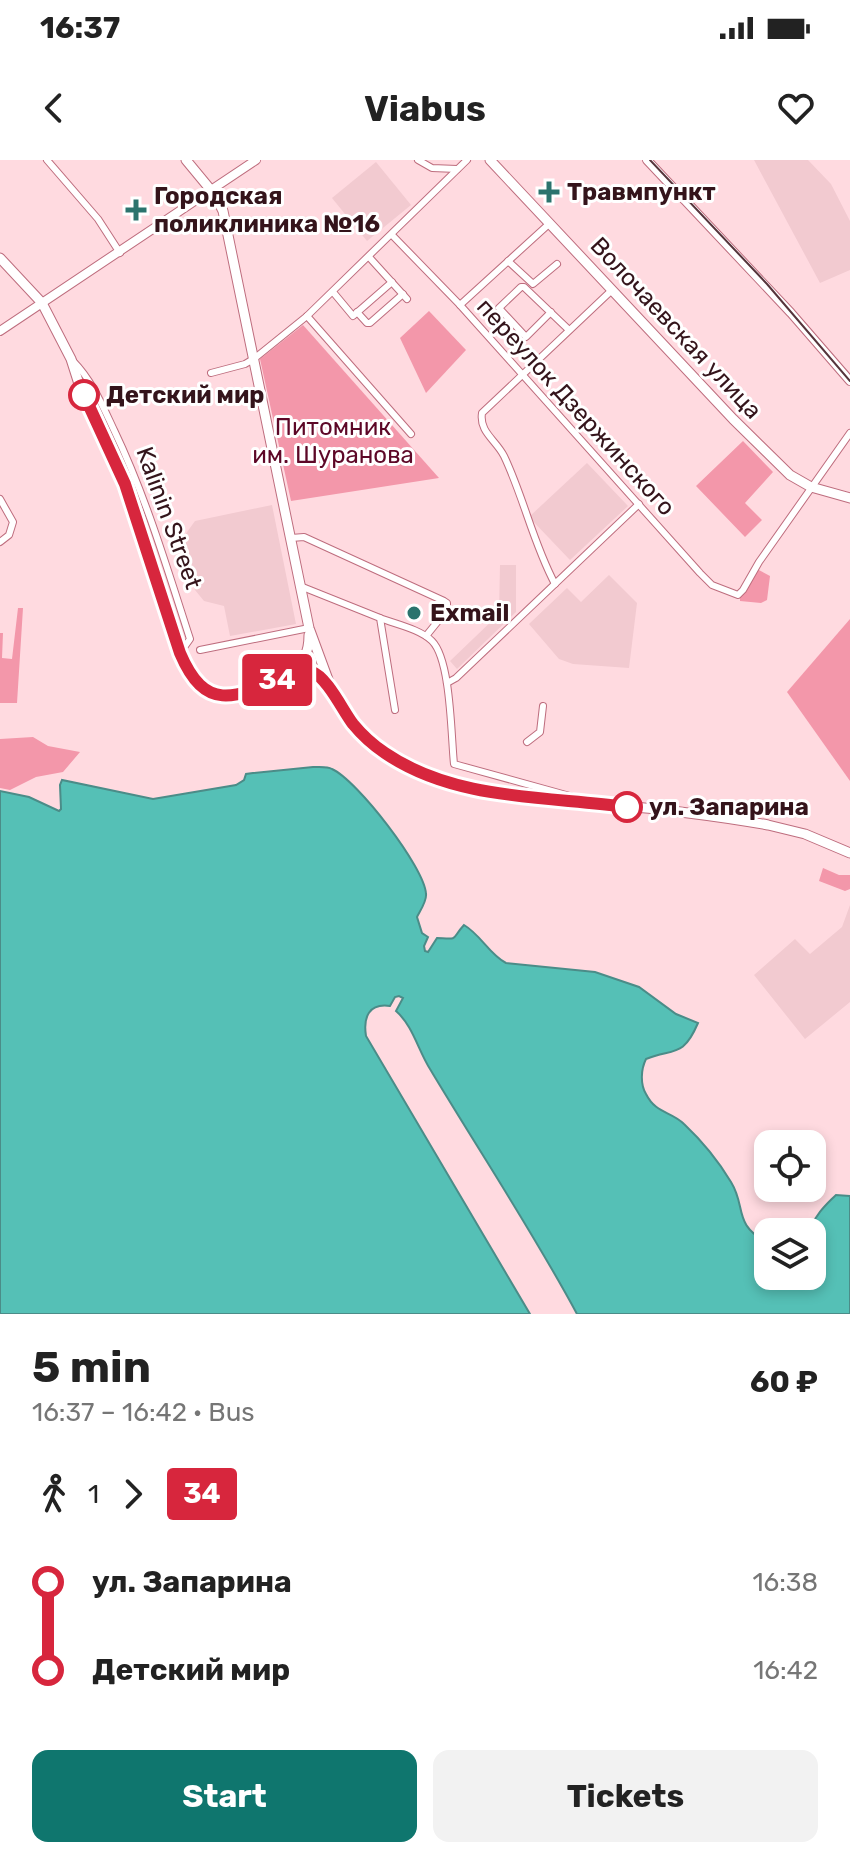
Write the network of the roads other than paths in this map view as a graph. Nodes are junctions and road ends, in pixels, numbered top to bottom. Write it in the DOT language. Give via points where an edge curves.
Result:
graph roads {
  1 [pos="47,160"];
  2 [pos="186,160"];
  3 [pos="256,160"];
  4 [pos="418,160"];
  5 [pos="467,160"];
  6 [pos="490,160"];
  7 [pos="647,160"];
  8 [pos="457,169"];
  9 [pos="211,190"];
  10 [pos="550,223"];
  11 [pos="392,235"];
  12 [pos="120,253"];
  13 [pos="369,257"];
  14 [pos="0,258"];
  15 [pos="508,261"];
  16 [pos="557,264"];
  17 [pos="392,282"];
  18 [pos="612,290"];
  19 [pos="333,292"];
  20 [pos="42,303"];
  21 [pos="460,305"];
  22 [pos="357,312"];
  23 [pos="551,312"];
  24 [pos="307,316"];
  25 [pos="569,330"];
  26 [pos="0,331"];
  27 [pos="254,358"];
  28 [pos="211,373"];
  29 [pos="522,373"];
  30 [pos="850,381"];
  31 [pos="850,433"];
  32 [pos="411,434"];
  33 [pos="811,487"];
  34 [pos="850,498"];
  35 [pos="0,499"];
  36 [pos="639,504"];
  37 [pos="291,538"];
  38 [pos="0,542"];
  39 [pos="555,584"];
  40 [pos="300,586"];
  41 [pos="380,618"];
  42 [pos="309,628"];
  43 [pos="426,636"];
  44 [pos="200,650"];
  45 [pos="272,682"];
  46 [pos="447,683"];
  47 [pos="336,699"];
  48 [pos="543,706"];
  49 [pos="395,710"];
  50 [pos="527,742"];
  51 [pos="600,803"];
  52 [pos="850,853"];
  1 -- 12 [label="street"];
  2 -- 9 [label="main road"];
  3 -- 9 [label="main road"];
  4 -- 8 [label="street" via="432,168"];
  5 -- 8 [label="street"];
  6 -- 10 [label="main road, Волочаевская улица"];
  7 -- 30 [label="main road"];
  8 -- 11 [label="street"];
  9 -- 12 [label="main road"];
  9 -- 27 [label="main road" via="223,211"];
  10 -- 15 [label="street"];
  10 -- 18 [label="main road, Волочаевская улица"];
  11 -- 13 [label="street"];
  11 -- 21 [label="street, переулок Дзержинского"];
  12 -- 20 [label="main road"];
  13 -- 17 [label="street"];
  13 -- 19 [label="street"];
  14 -- 20 [label="main road, Kalinin Street"];
  15 -- 16 [label="street" via="533,284"];
  15 -- 21 [label="street"];
  17 -- 22 [label="street"];
  17 -- 22 [label="street" via="405,297 370,323"];
  18 -- 25 [label="street"];
  18 -- 33 [label="main road, Волочаевская улица" via="790,475"];
  19 -- 22 [label="street" via="353,316"];
  19 -- 24 [label="street"];
  20 -- 26 [label="main road"];
  20 -- 45 [label="main road, Kalinin Street" via="125,484 191,676 213,695 241,695"];
  21 -- 29 [label="street, переулок Дзержинского"];
  23 -- 23 [label="street" via="523,287 499,308 526,337"];
  23 -- 25 [label="street"];
  24 -- 27 [label="street"];
  24 -- 32 [label="street"];
  25 -- 29 [label="street"];
  27 -- 28 [label="street"];
  27 -- 37 [label="main road"];
  29 -- 36 [label="street, переулок Дзержинского"];
  29 -- 39 [label="street" via="482,413 482,428 502,452"];
  31 -- 33 [label="street"];
  33 -- 34 [label="main road, Волочаевская улица"];
  33 -- 36 [label="street, переулок Дзержинского" via="738,595 712,585"];
  35 -- 38 [label="street" via="12,517 11,531"];
  36 -- 39 [label="street"];
  37 -- 40 [label="main road"];
  37 -- 43 [label="street" via="304,537 447,603"];
  39 -- 46 [label="street"];
  40 -- 41 [label="street"];
  40 -- 42 [label="main road"];
  41 -- 43 [label="street"];
  41 -- 49 [label="street"];
  42 -- 44 [label="street"];
  42 -- 45 [label="main road" via="301,664"];
  42 -- 47 [label="main road"];
  43 -- 46 [label="street" via="439,653"];
  45 -- 47 [label="main road" via="298,671 316,673"];
  46 -- 51 [label="street" via="454,764"];
  47 -- 51 [label="main road" via="368,740 422,774 468,787"];
  48 -- 50 [label="street" via="540,732"];
  51 -- 52 [label="main road" via="768,825"];
}
